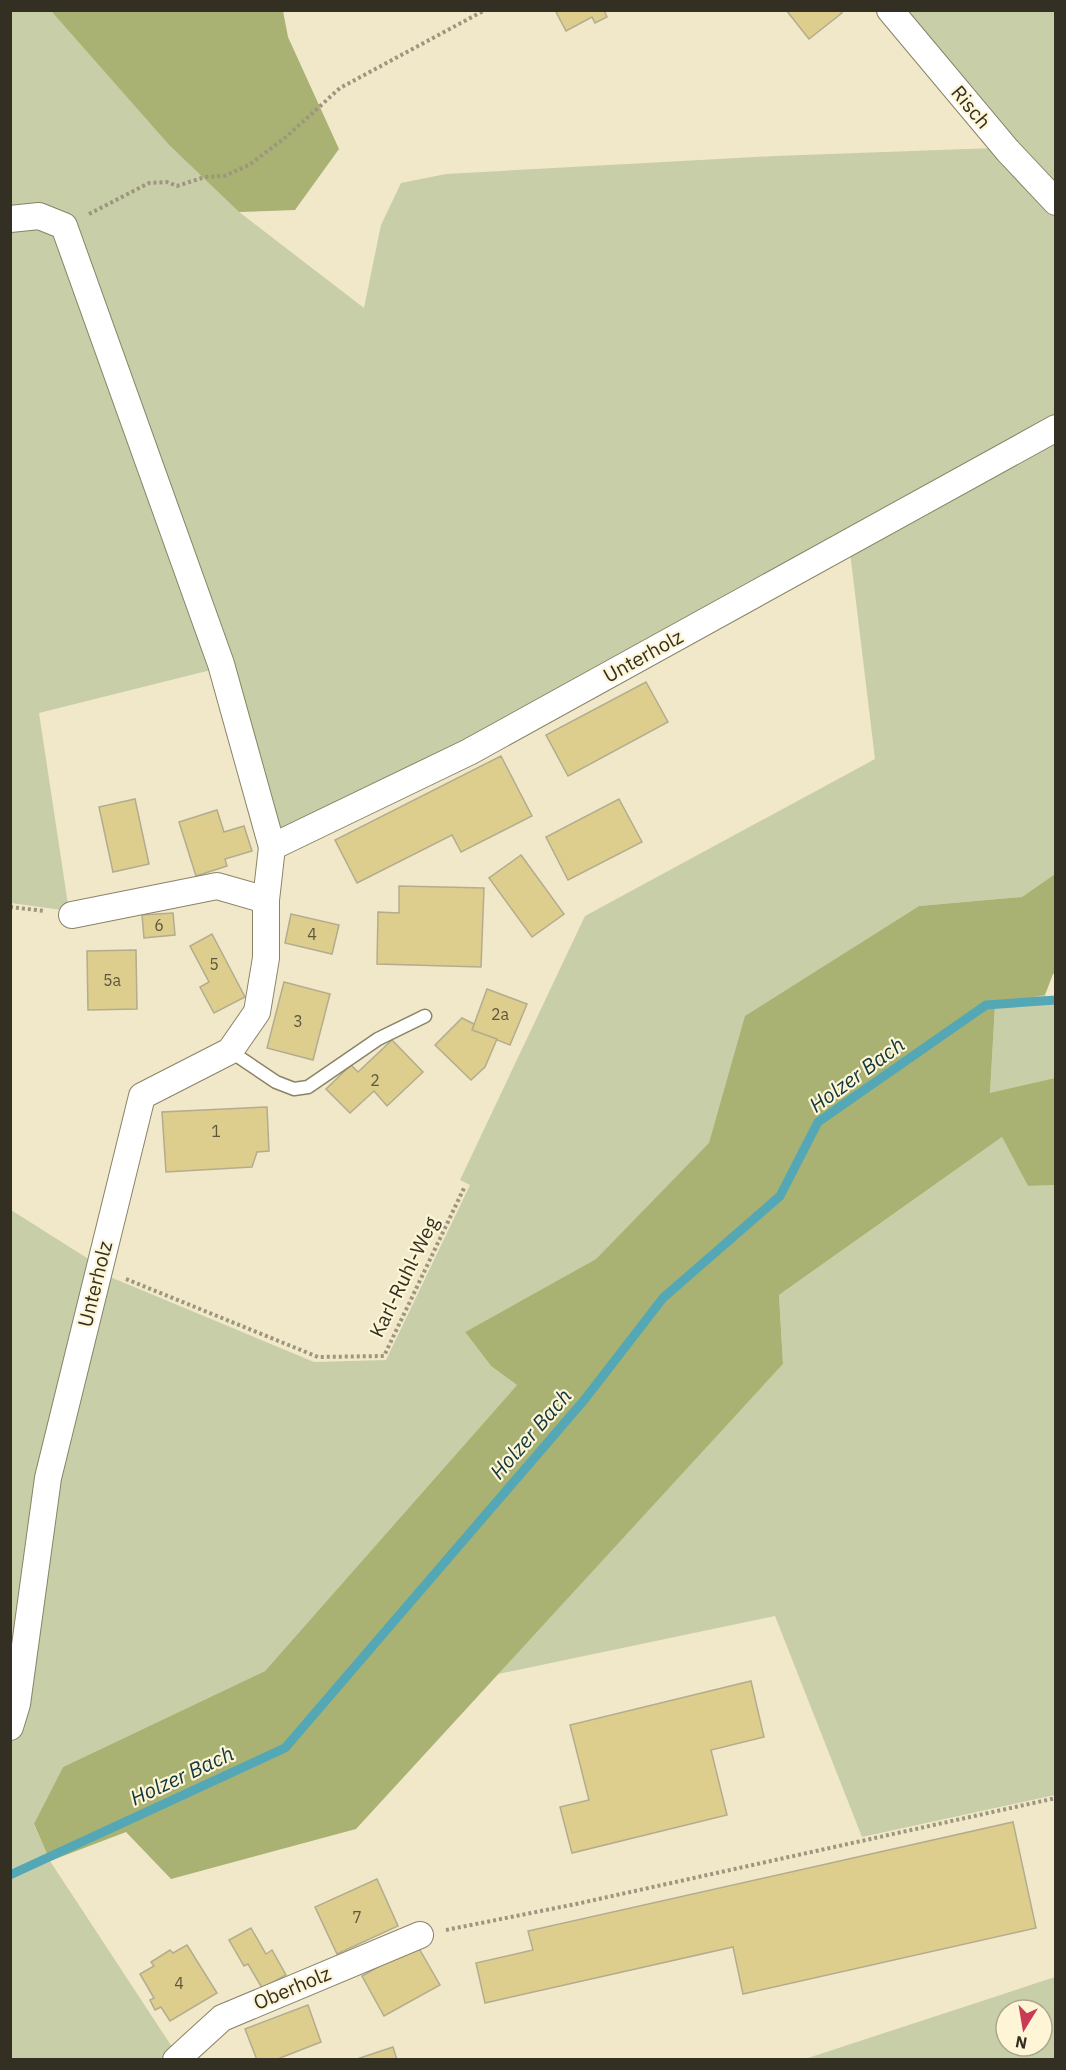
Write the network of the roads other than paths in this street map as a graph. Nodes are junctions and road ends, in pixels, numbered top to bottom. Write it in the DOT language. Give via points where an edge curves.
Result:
graph roads {
  1 [pos="890,10"];
  2 [pos="1056,202"];
  3 [pos="10,219"];
  4 [pos="1056,428"];
  5 [pos="272,847"];
  6 [pos="266,900"];
  7 [pos="72,915"];
  8 [pos="425,1016"];
  9 [pos="230,1051"];
  10 [pos="10,1727"];
  11 [pos="420,1935"];
  12 [pos="176,2060"];
  1 -- 2 [label="street, Risch"];
  3 -- 5 [label="street" via="39,216 64,226 221,664"];
  4 -- 5 [label="street, Unterholz" via="469,752"];
  5 -- 6 [label="street, Unterholz"];
  6 -- 7 [label="street" via="217,886"];
  6 -- 9 [label="street, Unterholz" via="266,958 257,1012"];
  8 -- 9 [label="lane" via="378,1039 308,1087 294,1089 276,1082"];
  9 -- 10 [label="street, Unterholz" via="142,1096 48,1478 17,1704"];
  11 -- 12 [label="street, Oberholz" via="222,2018"];
}
